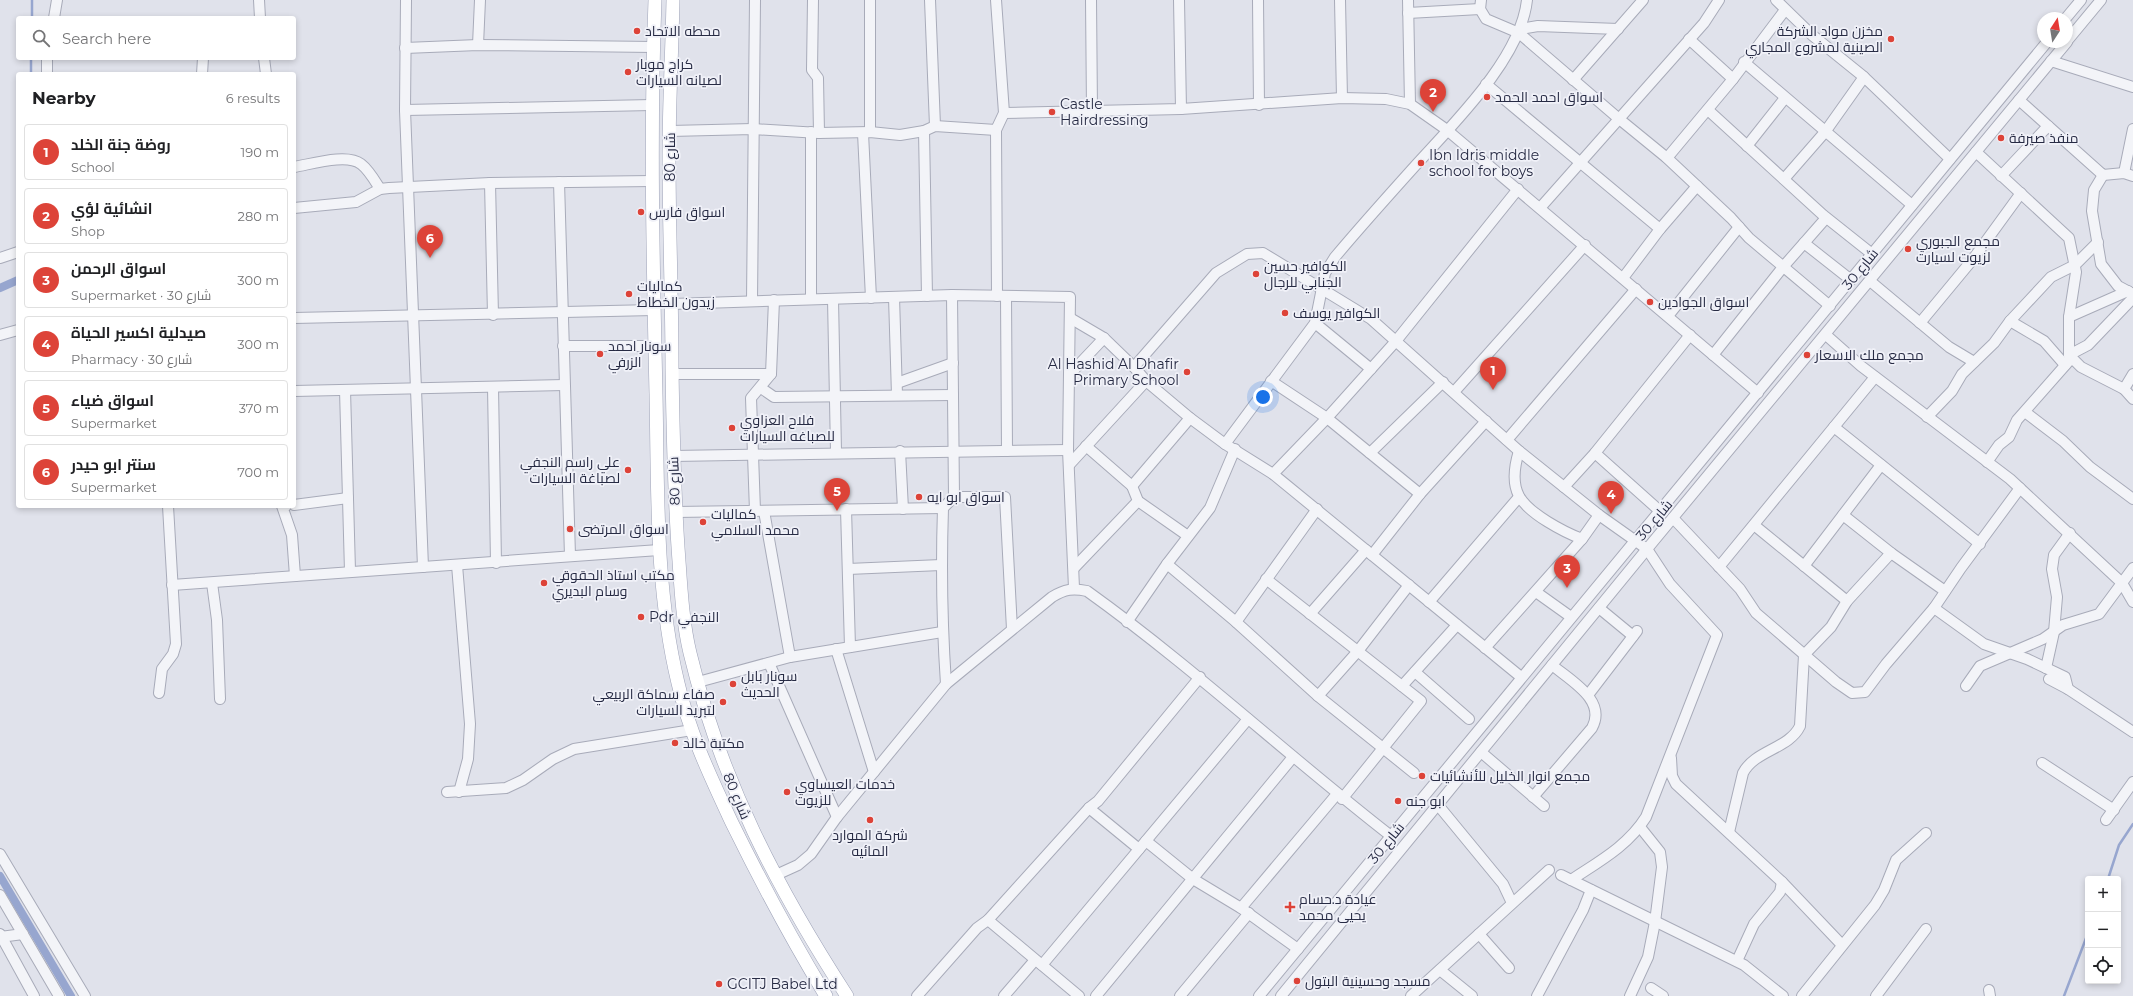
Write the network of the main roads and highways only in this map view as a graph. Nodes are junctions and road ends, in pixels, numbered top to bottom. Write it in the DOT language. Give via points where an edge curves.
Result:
graph roads {
  1 [pos="655,0"];
  2 [pos="673,0"];
  3 [pos="669,158"];
  4 [pos="653,160"];
  5 [pos="670,201"];
  6 [pos="653,202"];
  7 [pos="826,996"];
  8 [pos="847,996"];
  1 -- 4 [label="main road, شارع 80"];
  2 -- 3 [label="main road, شارع 80"];
  3 -- 4 [label="main road" via="668,163 660,166"];
  3 -- 5 [label="main road, شارع 80"];
  4 -- 6 [label="main road, شارع 80"];
  5 -- 6 [label="main road" via="661,194 654,198"];
  5 -- 8 [label="main road, شارع 80" via="675,512 689,650 722,761 754,835 814,946"];
  6 -- 7 [label="main road, شارع 80" via="659,550 663,604 678,683 692,730 716,788 763,886"];
}
